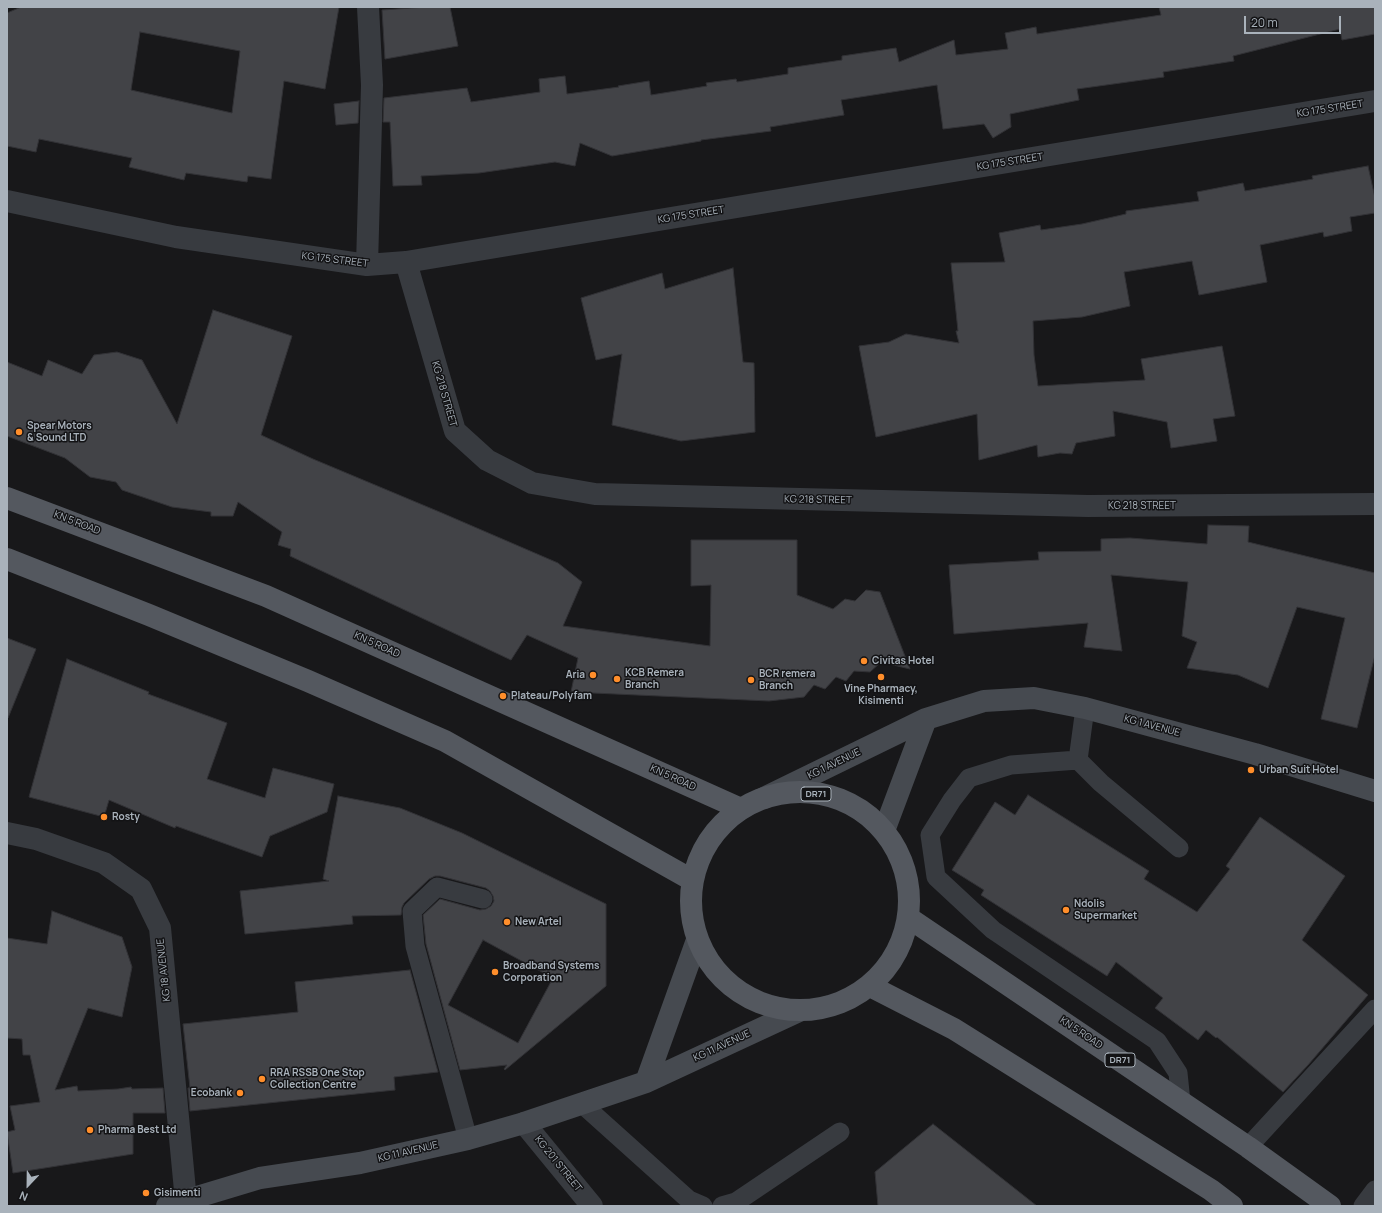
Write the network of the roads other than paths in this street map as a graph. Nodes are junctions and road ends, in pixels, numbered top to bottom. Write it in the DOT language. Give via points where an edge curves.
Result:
graph roads {
  1 [pos="368,7"];
  2 [pos="1375,101"];
  3 [pos="7,201"];
  4 [pos="406,262"];
  5 [pos="367,265"];
  6 [pos="7,498"];
  7 [pos="1375,504"];
  8 [pos="7,559"];
  9 [pos="1085,708"];
  10 [pos="926,719"];
  11 [pos="1078,760"];
  12 [pos="1375,791"];
  13 [pos="764,798"];
  14 [pos="741,809"];
  15 [pos="884,831"];
  16 [pos="7,833"];
  17 [pos="1179,848"];
  18 [pos="692,880"];
  19 [pos="483,899"];
  20 [pos="909,918"];
  21 [pos="697,940"];
  22 [pos="870,986"];
  23 [pos="1375,1009"];
  24 [pos="799,1011"];
  25 [pos="646,1082"];
  26 [pos="1181,1102"];
  27 [pos="581,1103"];
  28 [pos="524,1123"];
  29 [pos="840,1132"];
  30 [pos="468,1139"];
  31 [pos="1248,1147"];
  32 [pos="1375,1190"];
  33 [pos="177,1204"];
  34 [pos="592,1206"];
  35 [pos="703,1206"];
  36 [pos="722,1206"];
  37 [pos="1232,1206"];
  38 [pos="1330,1206"];
  39 [pos="1363,1206"];
  1 -- 5 [label="street" via="372,85"];
  2 -- 4 [label="street, KG 175 STREET"];
  3 -- 5 [label="street, KG 175 STREET" via="176,237"];
  4 -- 5 [label="street, KG 175 STREET"];
  4 -- 7 [label="street, KG 218 STREET" via="455,431 487,460 532,483 594,494 1088,506"];
  6 -- 14 [label="main road, KN 5 ROAD" via="266,596"];
  8 -- 18 [label="main road" via="149,615 445,741"];
  9 -- 10 [label="main road, KG 1 AVENUE" via="1034,698 984,701"];
  9 -- 11 [label="lane"];
  9 -- 12 [label="main road, KG 1 AVENUE" via="1255,754"];
  10 -- 13 [label="main road, KG 1 AVENUE"];
  10 -- 15 [label="main road"];
  11 -- 17 [label="lane" via="1101,783"];
  11 -- 26 [label="lane" via="1011,765 969,778 930,835 936,877 992,930 1157,1041 1178,1073"];
  13 -- 14 [label="main road, DR71"];
  13 -- 15 [label="main road, DR71" via="796,792 829,796 860,809"];
  14 -- 18 [label="main road, DR71" via="718,828 702,852"];
  15 -- 20 [label="main road, DR71" via="901,857 910,887"];
  16 -- 33 [label="street, KG 18 AVENUE" via="36,839 104,863 141,889 160,928"];
  18 -- 21 [label="main road, DR71" via="691,911"];
  19 -- 30 [label="lane" via="437,887 412,911 415,946"];
  20 -- 22 [label="main road, DR71" via="902,944 889,967"];
  20 -- 26 [label="main road, KN 5 ROAD / DR71"];
  21 -- 24 [label="main road, DR71" via="714,969 737,991 767,1006"];
  21 -- 25 [label="main road"];
  22 -- 24 [label="main road, DR71" via="837,1005"];
  22 -- 37 [label="main road" via="954,1029 1211,1190"];
  23 -- 31 [label="lane"];
  24 -- 25 [label="main road, KG 11 AVENUE / DR71"];
  25 -- 27 [label="main road, KG 11 AVENUE / DR71"];
  26 -- 31 [label="main road, KN 5 ROAD / DR71"];
  27 -- 28 [label="main road, KG 11 AVENUE / DR71"];
  27 -- 35 [label="lane" via="689,1200"];
  28 -- 30 [label="main road, KG 11 AVENUE / DR71"];
  28 -- 34 [label="street, KG 201 STREET"];
  29 -- 36 [label="lane" via="736,1202"];
  30 -- 33 [label="main road, KG 11 AVENUE / DR71" via="360,1163 260,1178"];
  31 -- 38 [label="main road, KN 5 ROAD / DR71"];
  32 -- 39 [label="lane"];
}
